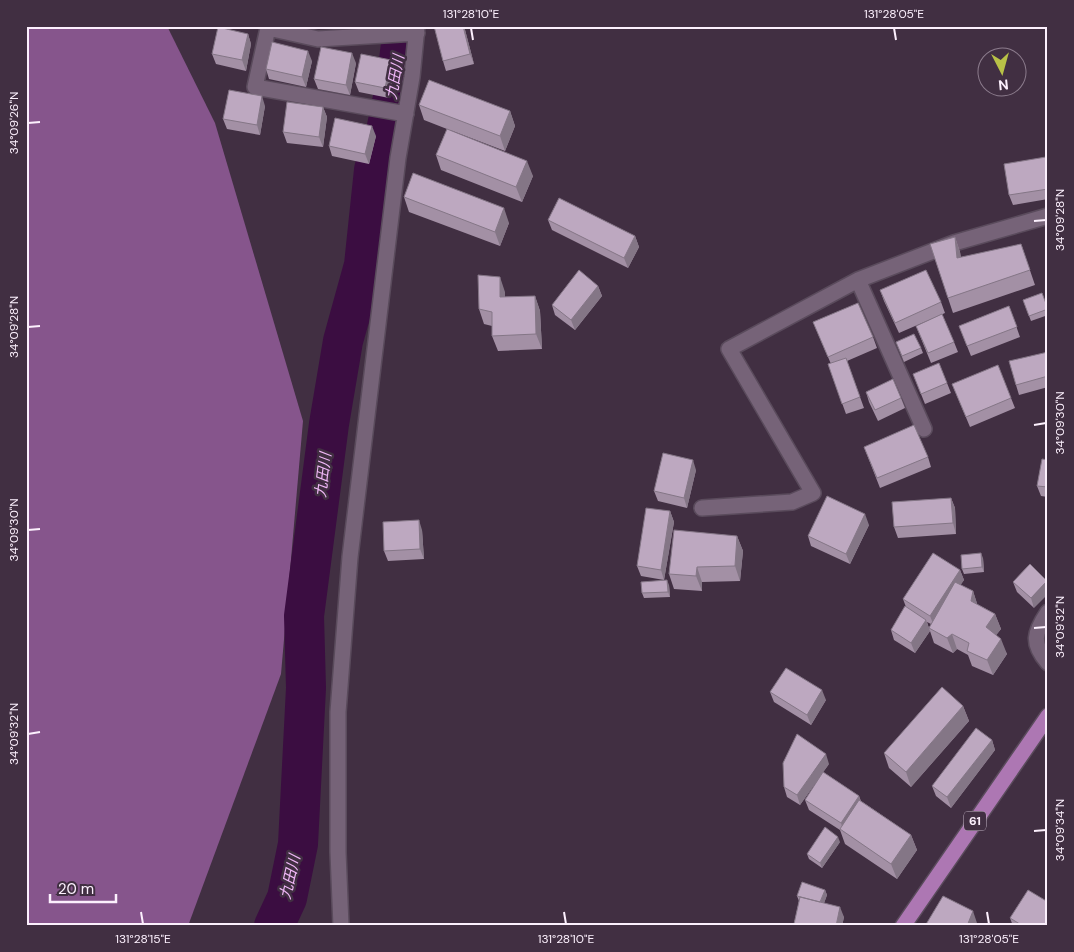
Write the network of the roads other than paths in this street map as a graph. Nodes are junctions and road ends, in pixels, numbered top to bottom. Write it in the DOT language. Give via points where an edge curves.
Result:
graph roads {
  1 [pos="409,32"];
  2 [pos="398,112"];
  3 [pos="1048,216"];
  4 [pos="858,280"];
  5 [pos="924,429"];
  6 [pos="702,508"];
  7 [pos="1048,612"];
  8 [pos="1048,663"];
  9 [pos="1048,716"];
  10 [pos="341,926"];
  11 [pos="903,926"];
  1 -- 2 [label="street" via="412,77"];
  1 -- 2 [label="street" via="318,39 268,28 255,87"];
  2 -- 10 [label="street" via="398,158 350,558 338,712"];
  3 -- 4 [label="street" via="954,243"];
  4 -- 5 [label="street"];
  4 -- 6 [label="street" via="730,350 813,493 792,502"];
  7 -- 8 [label="street" via="1038,626 1035,642"];
  9 -- 11 [label="main road, 61"];
}
